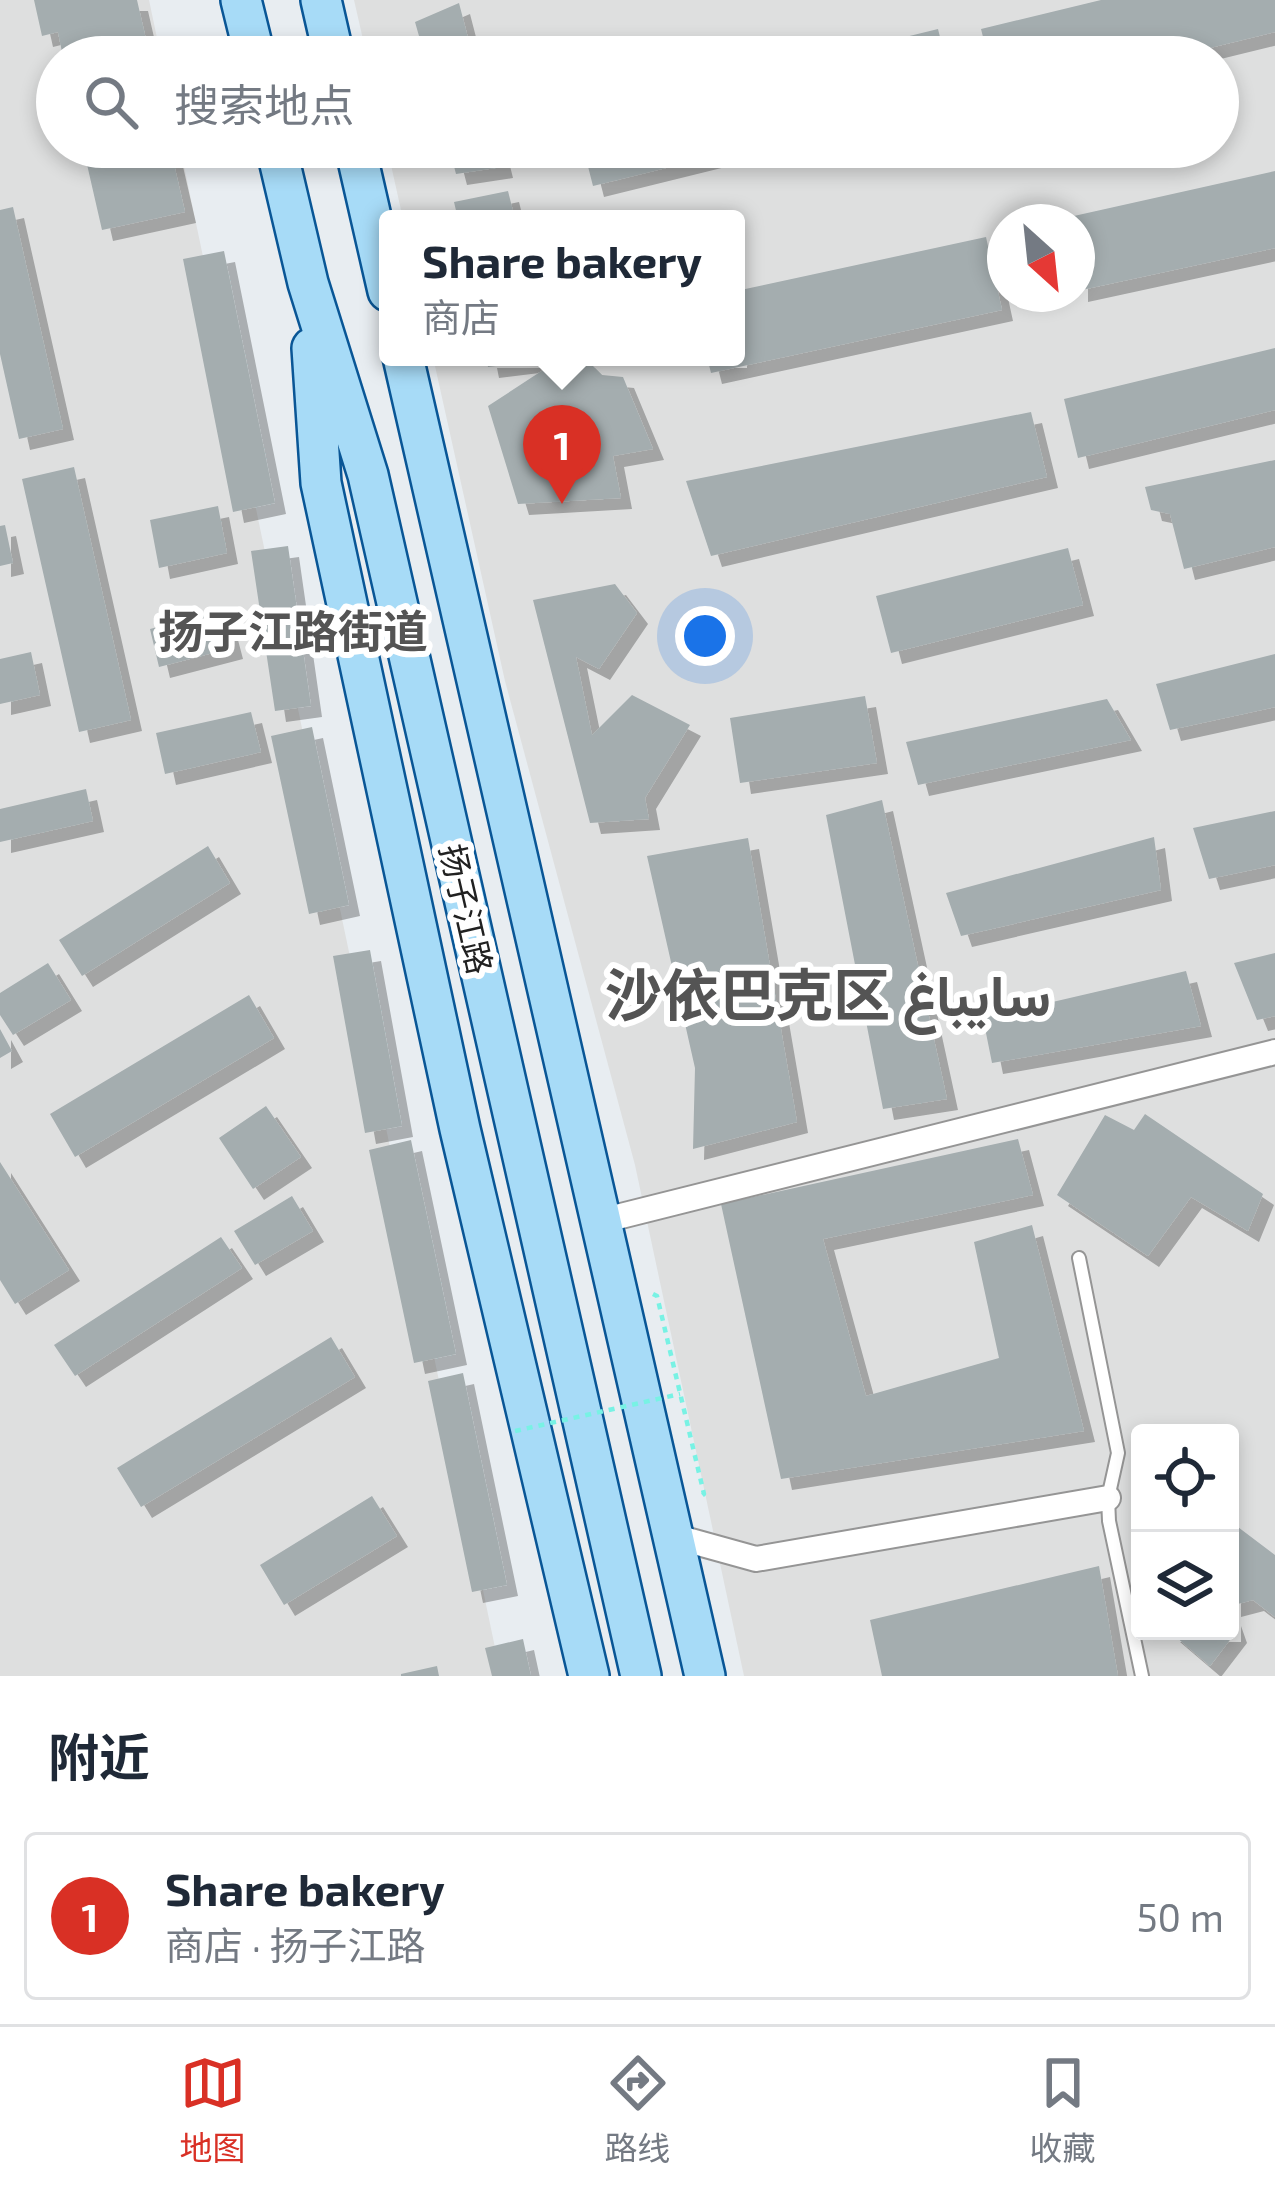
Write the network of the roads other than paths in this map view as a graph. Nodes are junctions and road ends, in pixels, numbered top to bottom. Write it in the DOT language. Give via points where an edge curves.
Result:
graph roads {
  1 [pos="242,0"];
  2 [pos="321,0"];
  3 [pos="250,36"];
  4 [pos="329,36"];
  5 [pos="281,168"];
  6 [pos="360,168"];
  7 [pos="379,252"];
  8 [pos="308,283"];
  9 [pos="405,366"];
  10 [pos="1275,1052"];
  11 [pos="601,1221"];
  12 [pos="1079,1258"];
  13 [pos="1108,1498"];
  14 [pos="673,1536"];
  15 [pos="589,1676"];
  16 [pos="641,1676"];
  17 [pos="705,1676"];
  18 [pos="1142,1676"];
  1 -- 3 [label="main road"];
  2 -- 4 [label="main road"];
  5 -- 8 [label="main road, 扬子江路"];
  6 -- 7 [label="main road"];
  8 -- 15 [label="main road" via="321,483 460,1130"];
  8 -- 16 [label="main road, 扬子江路" via="368,475"];
  9 -- 11 [label="main road, 扬子江路"];
  10 -- 11 [label="street"];
  11 -- 14 [label="main road, 扬子江路"];
  12 -- 13 [label="lane" via="1118,1453"];
  13 -- 14 [label="street" via="756,1558"];
  13 -- 18 [label="lane"];
  14 -- 17 [label="main road, 扬子江路"];
}
